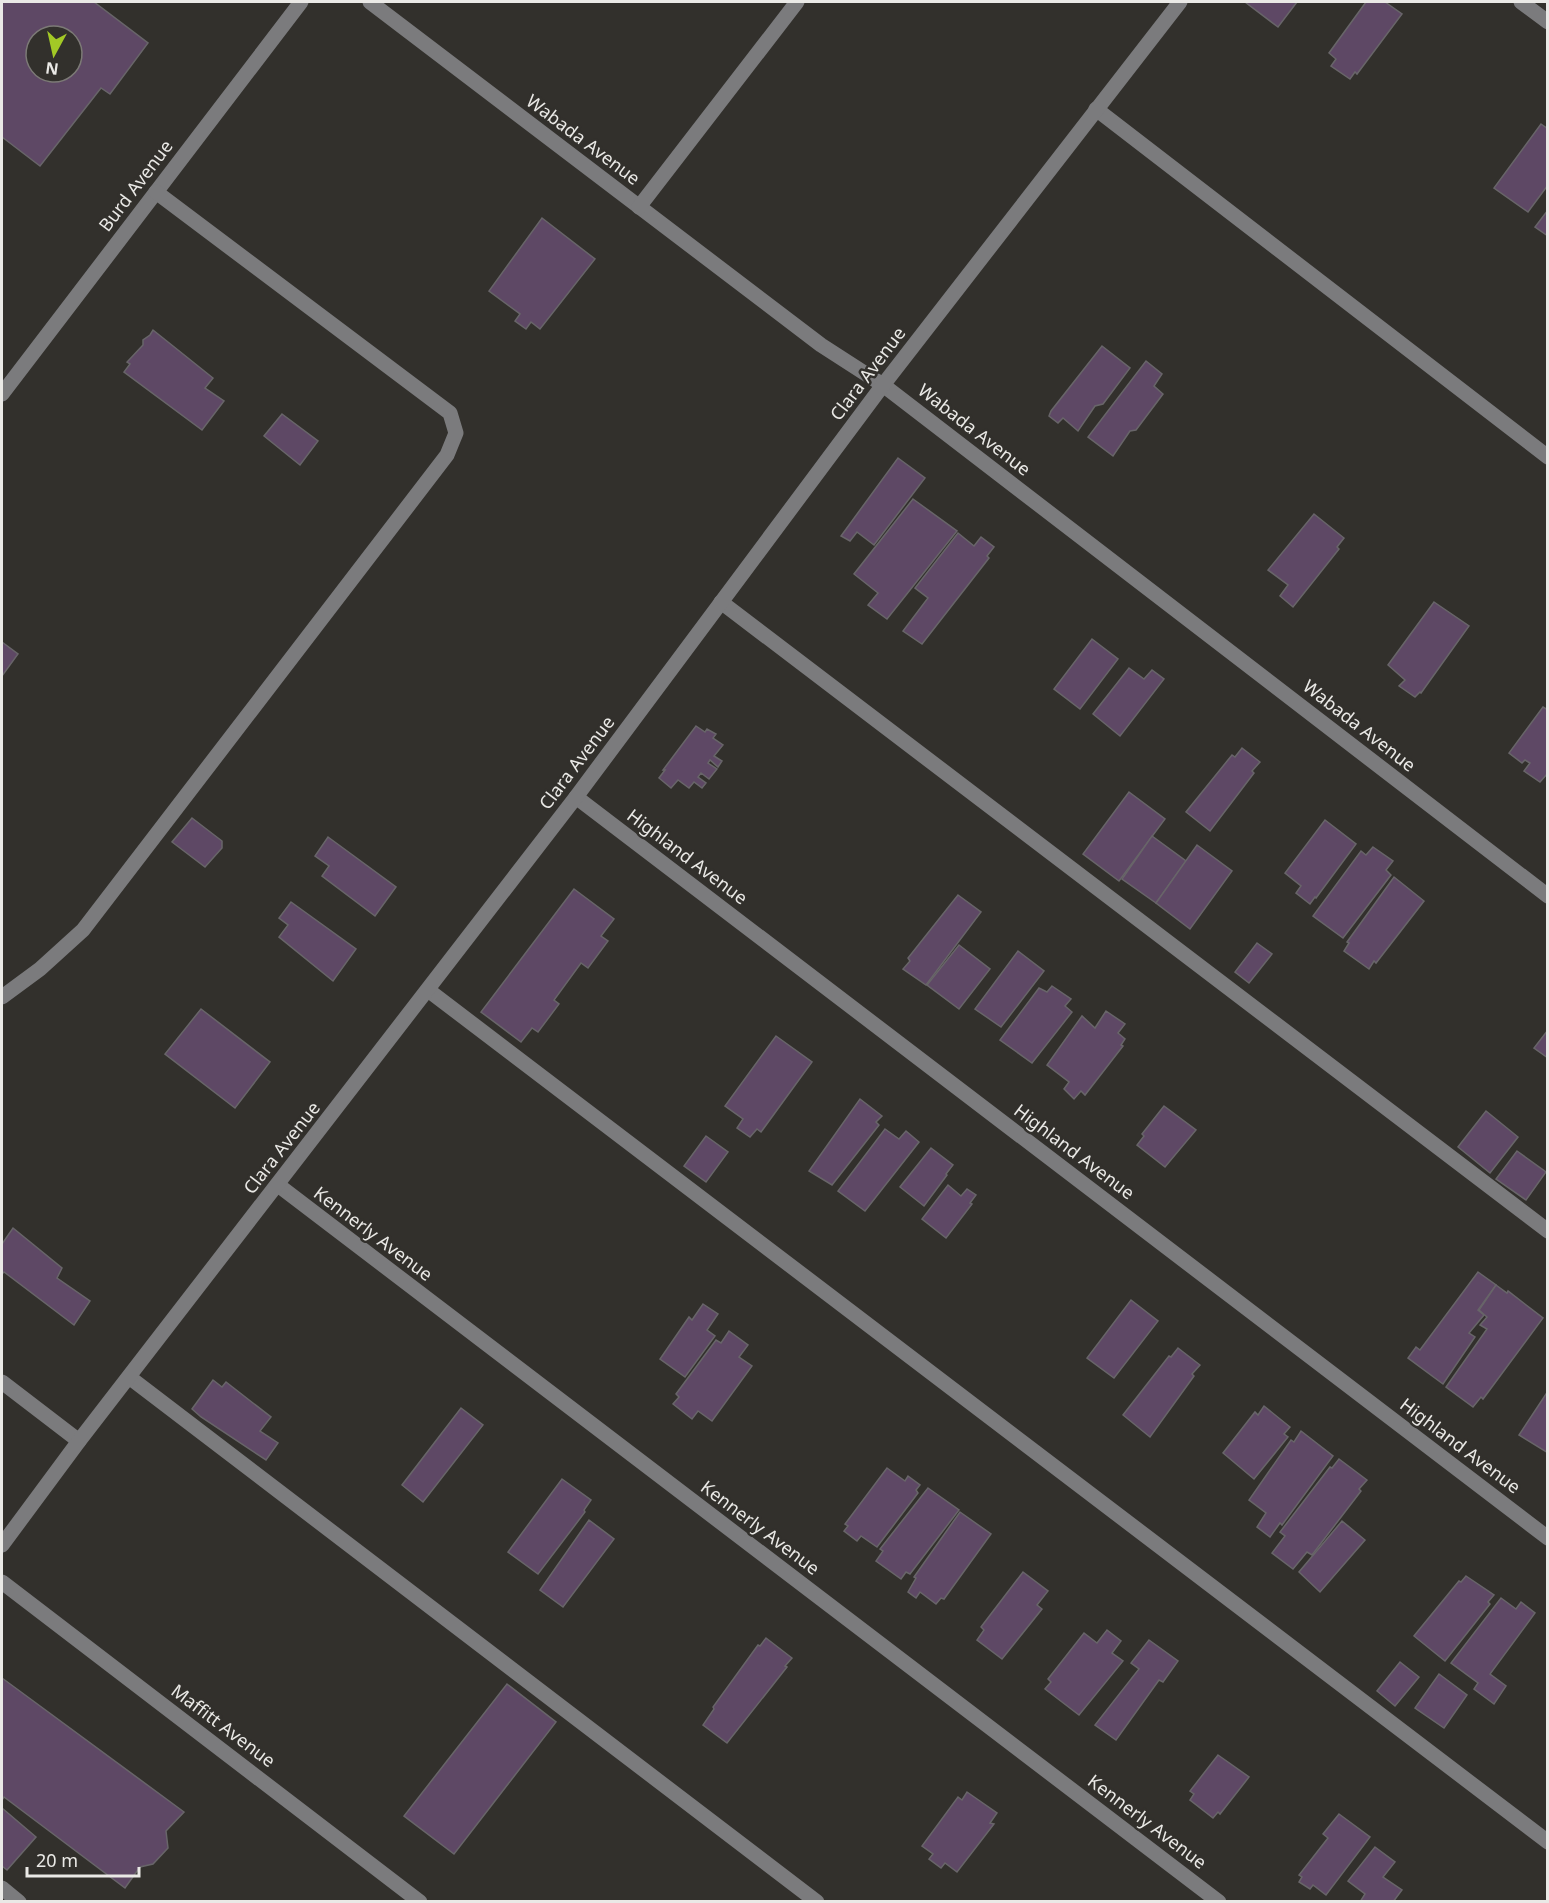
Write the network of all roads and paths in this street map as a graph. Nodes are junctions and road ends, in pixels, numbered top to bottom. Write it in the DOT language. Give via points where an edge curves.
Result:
graph roads {
  1 [pos="302,2"];
  2 [pos="370,2"];
  3 [pos="797,2"];
  4 [pos="1180,2"];
  5 [pos="1521,2"];
  6 [pos="1548,22"];
  7 [pos="1096,109"];
  8 [pos="156,192"];
  9 [pos="639,207"];
  10 [pos="883,385"];
  11 [pos="2,394"];
  12 [pos="1548,457"];
  13 [pos="721,602"];
  14 [pos="576,797"];
  15 [pos="1548,896"];
  16 [pos="428,990"];
  17 [pos="2,997"];
  18 [pos="278,1185"];
  19 [pos="1548,1231"];
  20 [pos="129,1377"];
  21 [pos="2,1382"];
  22 [pos="79,1441"];
  23 [pos="1548,1538"];
  24 [pos="2,1545"];
  25 [pos="2,1582"];
  26 [pos="1548,1842"];
  27 [pos="2,1888"];
  28 [pos="18,1902"];
  29 [pos="420,1902"];
  30 [pos="817,1902"];
  31 [pos="1219,1902"];
  1 -- 8 [label="street, Burd Avenue"];
  2 -- 9 [label="street, Wabada Avenue"];
  3 -- 9 [label="street"];
  4 -- 7 [label="street, Clara Avenue"];
  5 -- 6 [label="street"];
  7 -- 10 [label="street, Clara Avenue"];
  7 -- 12 [label="street"];
  8 -- 11 [label="street, Burd Avenue"];
  8 -- 17 [label="street" via="450,413 456,433 447,455 83,930"];
  9 -- 10 [label="street, Wabada Avenue" via="821,345"];
  10 -- 13 [label="street, Clara Avenue"];
  10 -- 15 [label="street, Wabada Avenue"];
  13 -- 14 [label="street, Clara Avenue"];
  13 -- 19 [label="street"];
  14 -- 16 [label="street, Clara Avenue"];
  14 -- 23 [label="street, Highland Avenue"];
  16 -- 18 [label="street, Clara Avenue"];
  16 -- 26 [label="street"];
  18 -- 20 [label="street, Clara Avenue"];
  18 -- 31 [label="street, Kennerly Avenue"];
  20 -- 22 [label="street, Clara Avenue"];
  20 -- 30 [label="street"];
  21 -- 22 [label="street"];
  22 -- 24 [label="street, Clara Avenue"];
  25 -- 29 [label="street, Maffitt Avenue"];
  27 -- 28 [label="street"];
}
